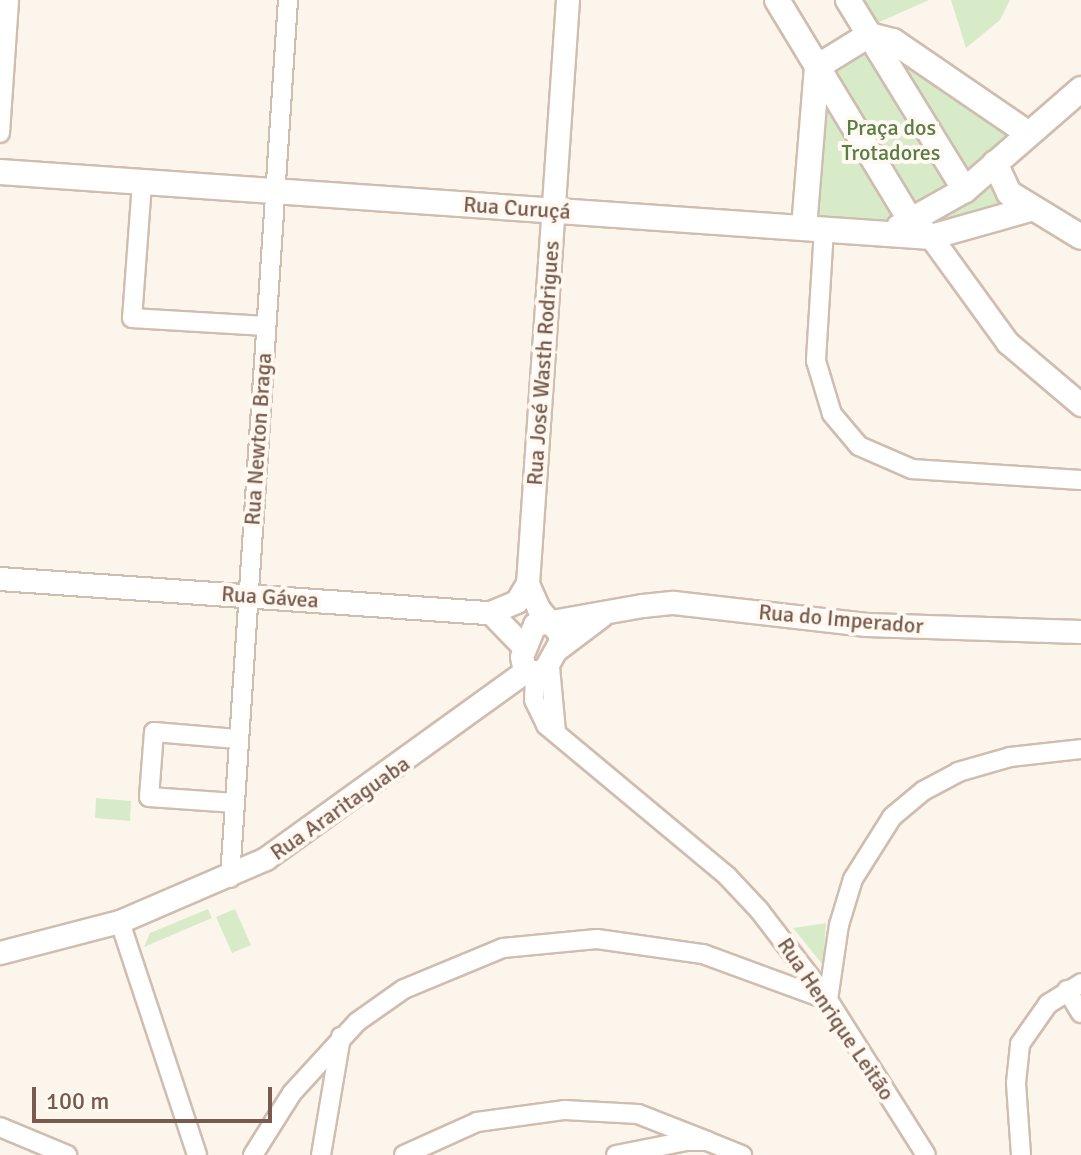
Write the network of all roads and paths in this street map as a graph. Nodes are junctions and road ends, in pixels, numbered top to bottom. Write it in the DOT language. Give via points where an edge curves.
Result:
graph roads {
  1 [pos="9,0"];
  2 [pos="288,0"];
  3 [pos="568,0"];
  4 [pos="777,0"];
  5 [pos="848,0"];
  6 [pos="869,35"];
  7 [pos="817,67"];
  8 [pos="1081,89"];
  9 [pos="1026,132"];
  10 [pos="0,133"];
  11 [pos="995,163"];
  12 [pos="0,172"];
  13 [pos="142,183"];
  14 [pos="965,190"];
  15 [pos="274,192"];
  16 [pos="1030,209"];
  17 [pos="553,211"];
  18 [pos="814,228"];
  19 [pos="922,230"];
  20 [pos="1081,237"];
  21 [pos="265,326"];
  22 [pos="1081,405"];
  23 [pos="1081,480"];
  24 [pos="0,579"];
  25 [pos="528,584"];
  26 [pos="247,595"];
  27 [pos="491,613"];
  28 [pos="602,616"];
  29 [pos="550,624"];
  30 [pos="1081,632"];
  31 [pos="524,647"];
  32 [pos="542,666"];
  33 [pos="237,739"];
  34 [pos="1081,749"];
  35 [pos="235,803"];
  36 [pos="230,878"];
  37 [pos="120,922"];
  38 [pos="0,953"];
  39 [pos="1074,986"];
  40 [pos="828,1000"];
  41 [pos="1081,1013"];
  42 [pos="341,1037"];
  43 [pos="0,1127"];
  44 [pos="31,1138"];
  45 [pos="707,1141"];
  46 [pos="42,1155"];
  47 [pos="67,1155"];
  48 [pos="197,1155"];
  49 [pos="253,1155"];
  50 [pos="321,1155"];
  51 [pos="404,1155"];
  52 [pos="616,1155"];
  53 [pos="742,1155"];
  54 [pos="926,1155"];
  55 [pos="1021,1155"];
  1 -- 10 [label="street"];
  2 -- 15 [label="street, Rua Newton Braga"];
  3 -- 17 [label="street, Rua José Wasth Rodrigues"];
  4 -- 7 [label="main road"];
  5 -- 6 [label="main road"];
  6 -- 7 [label="main road"];
  6 -- 9 [label="main road" via="893,41"];
  6 -- 14 [label="main road"];
  7 -- 18 [label="main road"];
  7 -- 19 [label="main road"];
  8 -- 9 [label="main road"];
  9 -- 11 [label="main road"];
  11 -- 14 [label="main road"];
  11 -- 16 [label="main road" via="1003,186"];
  12 -- 13 [label="main road, Rua Curuçá"];
  13 -- 15 [label="main road, Rua Curuçá"];
  13 -- 21 [label="street" via="132,318"];
  14 -- 19 [label="main road"];
  15 -- 17 [label="main road, Rua Curuçá"];
  15 -- 21 [label="street, Rua Newton Braga"];
  16 -- 19 [label="main road, Rua Curuçá"];
  16 -- 20 [label="main road"];
  17 -- 18 [label="main road, Rua Curuçá"];
  17 -- 25 [label="street, Rua José Wasth Rodrigues"];
  18 -- 19 [label="main road, Rua Curuçá"];
  18 -- 23 [label="street" via="821,389 832,414 859,446 912,469"];
  19 -- 22 [label="street" via="1008,343"];
  21 -- 26 [label="street, Rua Newton Braga"];
  24 -- 26 [label="street, Rua Gávea"];
  25 -- 27 [label="street" via="517,602"];
  25 -- 29 [label="street"];
  26 -- 27 [label="street, Rua Gávea"];
  26 -- 33 [label="street, Rua Newton Braga"];
  27 -- 31 [label="street"];
  28 -- 29 [label="street, Rua do Imperador" via="589,613"];
  28 -- 30 [label="street, Rua do Imperador" via="674,603 867,625"];
  28 -- 32 [label="street, Rua do Imperador"];
  29 -- 31 [label="street" via="535,625"];
  29 -- 32 [label="street" via="560,634"];
  31 -- 32 [label="street"];
  32 -- 36 [label="street, Rua Araritaguaba" via="294,843"];
  32 -- 40 [label="street, Rua Henrique Leitão" via="538,713 727,876"];
  33 -- 35 [label="street, Rua Newton Braga"];
  33 -- 35 [label="street" via="154,732 149,797"];
  34 -- 40 [label="street" via="1010,757 958,772 923,791 892,817 853,879 839,925"];
  35 -- 36 [label="street, Rua Newton Braga"];
  36 -- 37 [label="street, Rua Araritaguaba"];
  37 -- 38 [label="street, Rua Araritaguaba"];
  37 -- 48 [label="street"];
  39 -- 41 [label="street"];
  39 -- 55 [label="street" via="1035,1017 1020,1044 1016,1083"];
  40 -- 42 [label="street" via="703,954 597,939 549,941 503,948 453,966 404,989"];
  40 -- 54 [label="street, Rua Henrique Leitão"];
  42 -- 49 [label="street" via="292,1093"];
  42 -- 50 [label="street"];
  43 -- 44 [label="street"];
  44 -- 46 [label="street"];
  44 -- 47 [label="street"];
  45 -- 51 [label="street" via="638,1114 565,1110 477,1122"];
  45 -- 52 [label="street"];
  45 -- 53 [label="street"];
}
